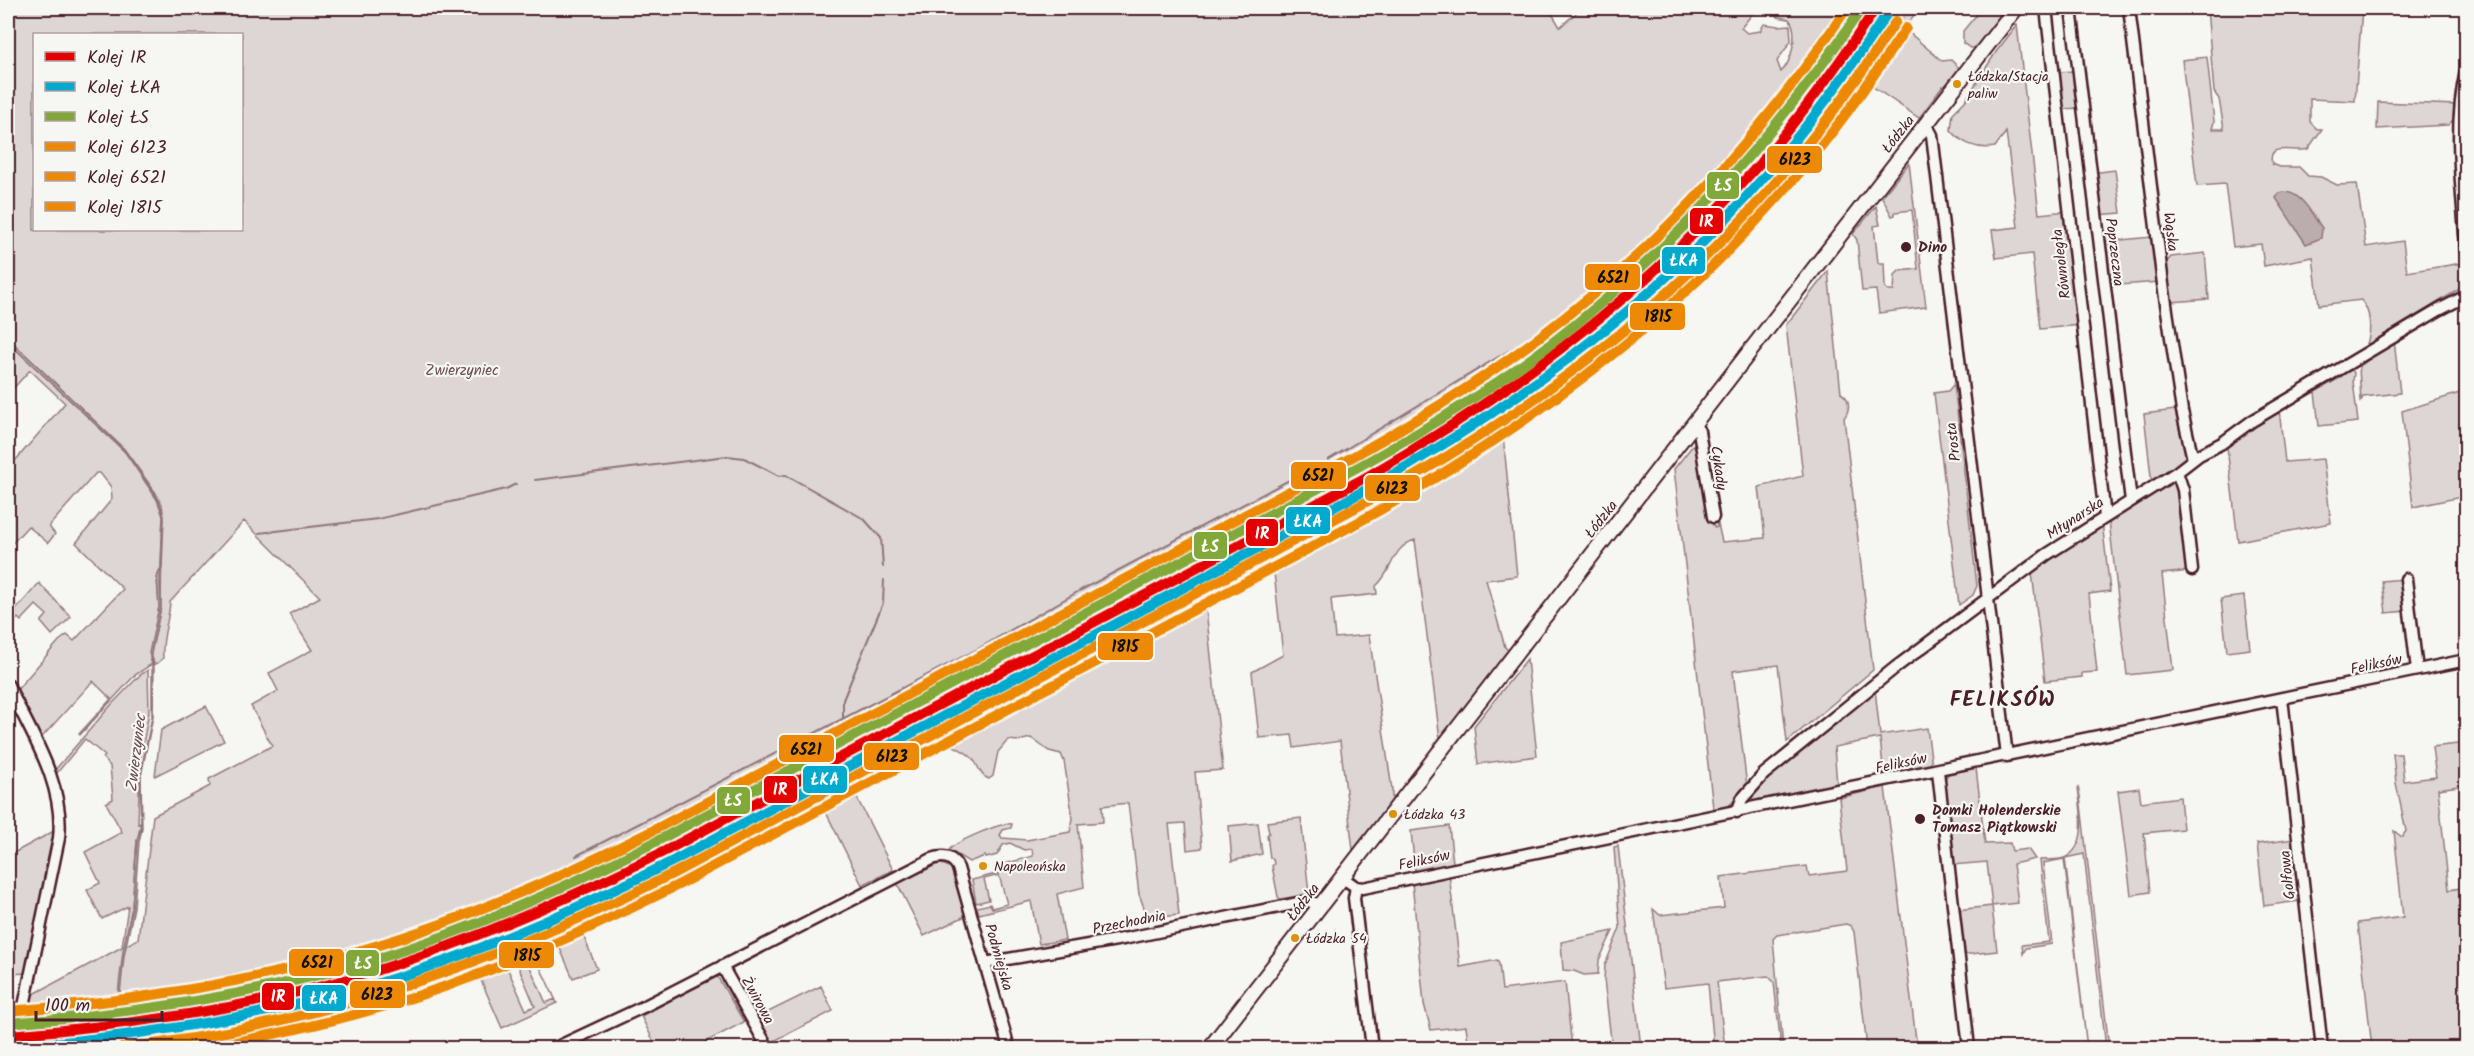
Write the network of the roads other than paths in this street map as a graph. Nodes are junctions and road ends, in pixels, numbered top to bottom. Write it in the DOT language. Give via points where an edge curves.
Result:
graph roads {
  1 [pos="2016,8"];
  2 [pos="2046,8"];
  3 [pos="2071,8"];
  4 [pos="2129,8"];
  5 [pos="2466,71"];
  6 [pos="1926,124"];
  7 [pos="2466,251"];
  8 [pos="2466,296"];
  9 [pos="1694,424"];
  10 [pos="2193,459"];
  11 [pos="2177,472"];
  12 [pos="2131,501"];
  13 [pos="1713,517"];
  14 [pos="2105,517"];
  15 [pos="2192,570"];
  16 [pos="2406,579"];
  17 [pos="1989,598"];
  18 [pos="2466,660"];
  19 [pos="2417,670"];
  20 [pos="8,685"];
  21 [pos="2282,698"];
  22 [pos="2007,756"];
  23 [pos="1938,771"];
  24 [pos="1737,812"];
  25 [pos="1343,878"];
  26 [pos="1356,887"];
  27 [pos="1321,906"];
  28 [pos="985,963"];
  29 [pos="722,966"];
  30 [pos="22,1048"];
  31 [pos="555,1048"];
  32 [pos="768,1048"];
  33 [pos="1009,1048"];
  34 [pos="1210,1048"];
  35 [pos="1372,1048"];
  36 [pos="1969,1048"];
  37 [pos="2322,1048"];
  1 -- 6 [label="main road, Łódzka"];
  2 -- 14 [label="street, Równoległa"];
  3 -- 12 [label="street, Poprzeczna"];
  4 -- 10 [label="street, Wąska" via="2165,296"];
  5 -- 7 [label="street" via="2458,130"];
  6 -- 9 [label="main road, Łódzka"];
  6 -- 17 [label="street, Prosta" via="1932,135"];
  8 -- 10 [label="street, Młynarska"];
  9 -- 13 [label="street, Cykady" via="1699,431"];
  9 -- 25 [label="main road, Łódzka"];
  10 -- 11 [label="street, Młynarska"];
  11 -- 12 [label="street, Młynarska"];
  11 -- 15 [label="street" via="2183,490"];
  12 -- 14 [label="street, Młynarska"];
  14 -- 17 [label="street, Młynarska"];
  16 -- 19 [label="street"];
  17 -- 22 [label="street, Prosta"];
  17 -- 24 [label="street, Młynarska" via="1764,774 1742,799"];
  18 -- 19 [label="street, Feliksów"];
  19 -- 21 [label="street, Feliksów"];
  20 -- 30 [label="street" via="49,772 61,814 60,838 23,1015"];
  21 -- 22 [label="street, Feliksów"];
  21 -- 37 [label="street, Golfowa"];
  22 -- 23 [label="street, Feliksów"];
  23 -- 24 [label="street, Feliksów"];
  23 -- 36 [label="street"];
  24 -- 26 [label="street, Feliksów"];
  25 -- 26 [label="street"];
  25 -- 27 [label="main road, Łódzka"];
  26 -- 35 [label="street" via="1354,898"];
  27 -- 28 [label="street, Przechodnia" via="1308,901"];
  27 -- 34 [label="main road, Łódzka"];
  28 -- 29 [label="street, Podmiejska" via="957,865 941,856"];
  28 -- 33 [label="street, Podmiejska"];
  29 -- 31 [label="street"];
  29 -- 32 [label="street, Żwirowa"];
}
